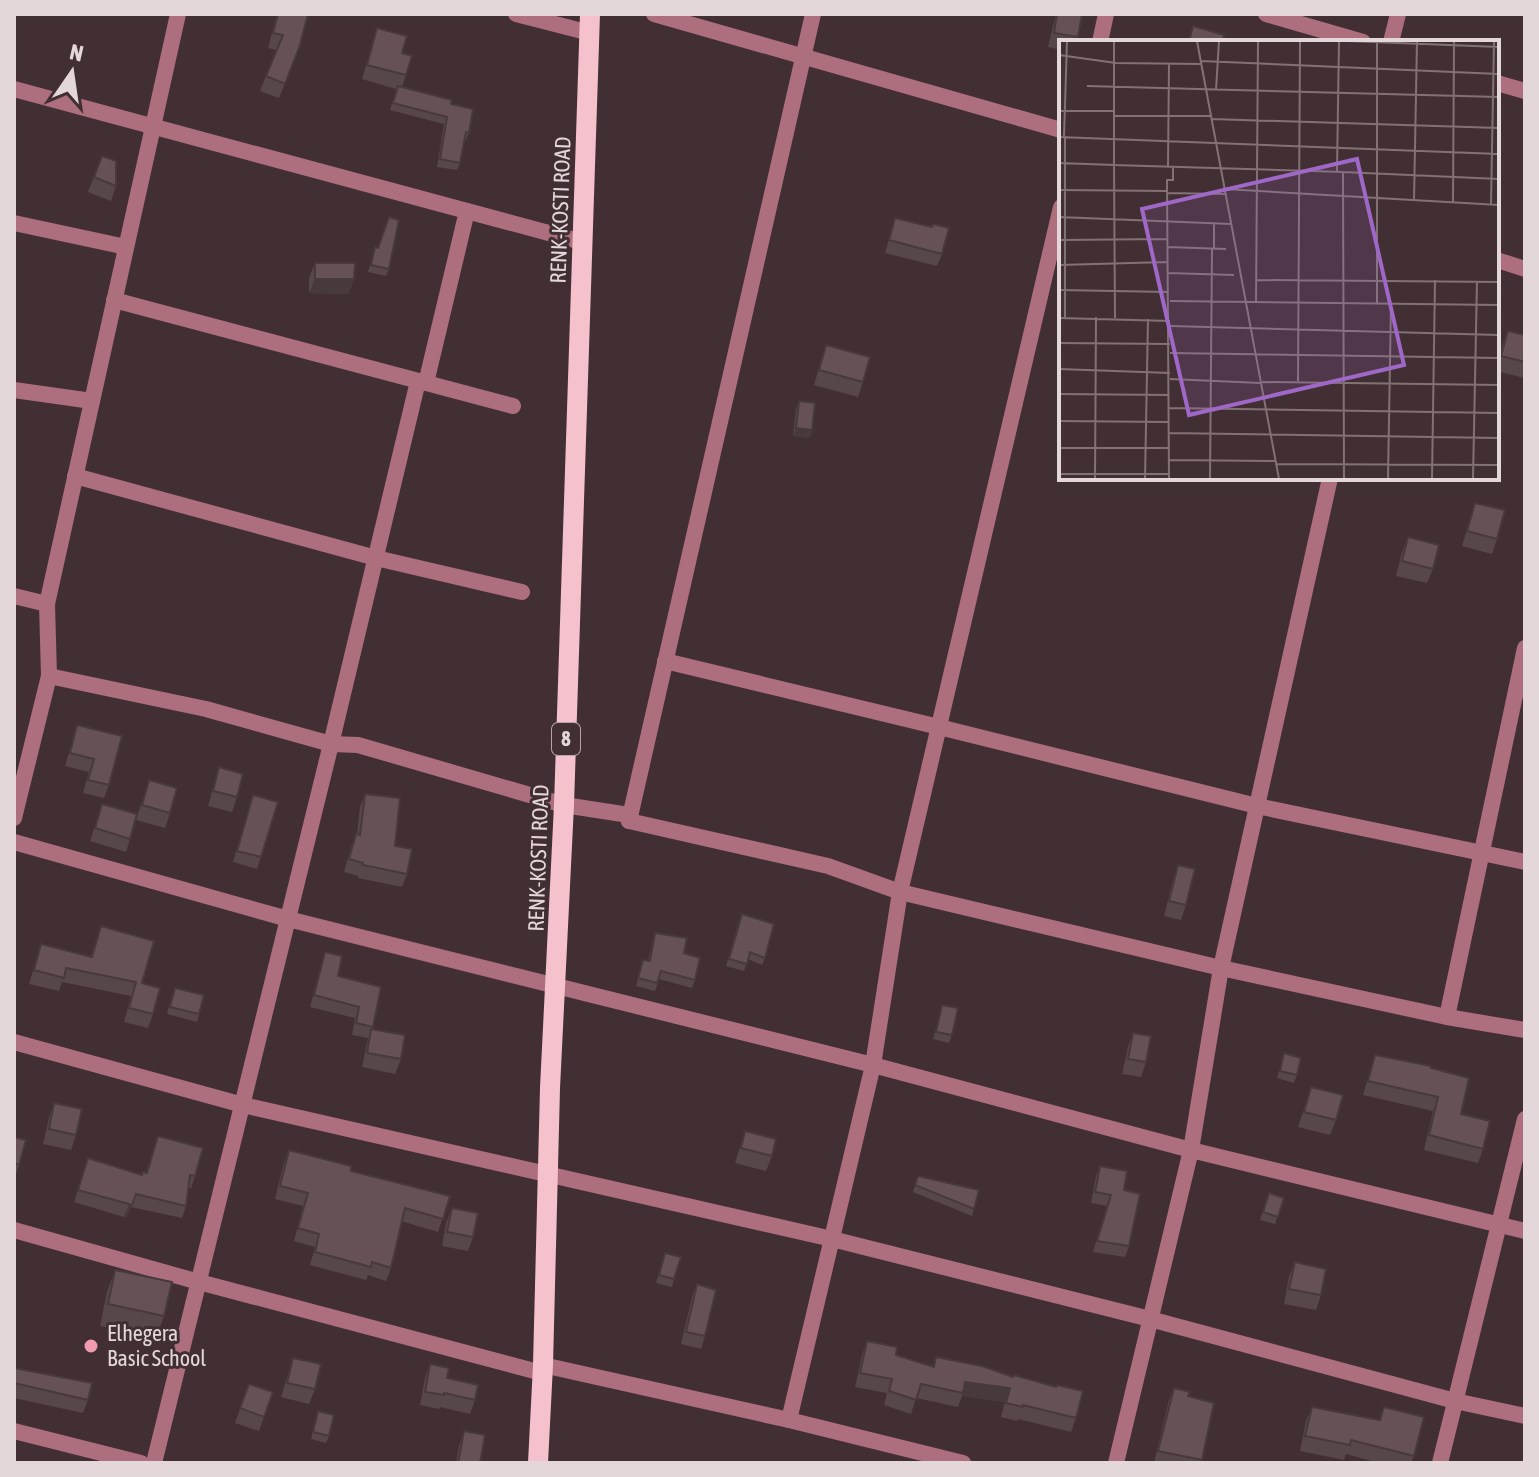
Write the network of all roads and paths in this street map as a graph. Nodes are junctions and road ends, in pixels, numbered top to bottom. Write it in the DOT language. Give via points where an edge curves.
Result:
graph roads {
  1 [pos="178,14"];
  2 [pos="516,14"];
  3 [pos="654,14"];
  4 [pos="813,14"];
  5 [pos="1106,14"];
  6 [pos="1266,14"];
  7 [pos="1398,14"];
  8 [pos="590,23"];
  9 [pos="1100,40"];
  10 [pos="1356,40"];
  11 [pos="1392,40"];
  12 [pos="803,56"];
  13 [pos="1499,84"];
  14 [pos="14,89"];
  15 [pos="1525,91"];
  16 [pos="153,127"];
  17 [pos="1059,129"];
  18 [pos="467,211"];
  19 [pos="1059,216"];
  20 [pos="14,223"];
  21 [pos="582,242"];
  22 [pos="126,247"];
  23 [pos="1499,261"];
  24 [pos="1525,269"];
  25 [pos="114,300"];
  26 [pos="422,382"];
  27 [pos="14,390"];
  28 [pos="92,401"];
  29 [pos="513,406"];
  30 [pos="75,476"];
  31 [pos="1330,480"];
  32 [pos="376,558"];
  33 [pos="522,592"];
  34 [pos="14,596"];
  35 [pos="47,604"];
  36 [pos="1525,648"];
  37 [pos="665,661"];
  38 [pos="49,676"];
  39 [pos="939,727"];
  40 [pos="331,744"];
  41 [pos="564,805"];
  42 [pos="1257,806"];
  43 [pos="15,811"];
  44 [pos="629,821"];
  45 [pos="14,842"];
  46 [pos="1482,852"];
  47 [pos="1525,862"];
  48 [pos="900,892"];
  49 [pos="288,919"];
  50 [pos="1221,968"];
  51 [pos="556,987"];
  52 [pos="1447,1017"];
  53 [pos="1525,1030"];
  54 [pos="14,1042"];
  55 [pos="873,1065"];
  56 [pos="243,1105"];
  57 [pos="1525,1119"];
  58 [pos="1191,1150"];
  59 [pos="548,1175"];
  60 [pos="1499,1224"];
  61 [pos="14,1230"];
  62 [pos="1525,1231"];
  63 [pos="832,1239"];
  64 [pos="199,1282"];
  65 [pos="1150,1319"];
  66 [pos="543,1369"];
  67 [pos="1455,1401"];
  68 [pos="1525,1416"];
  69 [pos="789,1420"];
  70 [pos="14,1431"];
  71 [pos="141,1463"];
  72 [pos="154,1463"];
  73 [pos="538,1463"];
  74 [pos="963,1463"];
  75 [pos="1116,1463"];
  76 [pos="1440,1463"];
  1 -- 16 [label="street"];
  2 -- 8 [label="street"];
  3 -- 12 [label="street"];
  4 -- 12 [label="street"];
  5 -- 9 [label="street"];
  6 -- 10 [label="street"];
  7 -- 11 [label="street"];
  8 -- 21 [label="main road, RENK-KOSTI ROAD / 8"];
  12 -- 17 [label="street"];
  12 -- 37 [label="street"];
  13 -- 15 [label="street"];
  14 -- 16 [label="street"];
  16 -- 18 [label="street"];
  16 -- 22 [label="street"];
  18 -- 21 [label="street"];
  18 -- 26 [label="street"];
  19 -- 39 [label="street"];
  20 -- 22 [label="street"];
  21 -- 41 [label="main road, RENK-KOSTI ROAD / 8"];
  22 -- 25 [label="street"];
  23 -- 24 [label="street"];
  25 -- 26 [label="street"];
  25 -- 28 [label="street"];
  26 -- 29 [label="street"];
  26 -- 32 [label="street"];
  27 -- 28 [label="street"];
  28 -- 30 [label="street"];
  30 -- 32 [label="street"];
  30 -- 35 [label="street"];
  31 -- 42 [label="street"];
  32 -- 33 [label="street"];
  32 -- 40 [label="street"];
  34 -- 35 [label="street"];
  35 -- 38 [label="street"];
  36 -- 46 [label="street"];
  37 -- 39 [label="street"];
  37 -- 44 [label="street"];
  38 -- 40 [label="street" via="206,709"];
  38 -- 43 [label="street"];
  39 -- 42 [label="street"];
  39 -- 48 [label="street"];
  40 -- 41 [label="street" via="358,745"];
  40 -- 49 [label="street"];
  41 -- 44 [label="street" via="629,815"];
  41 -- 51 [label="main road, RENK-KOSTI ROAD / 8"];
  42 -- 46 [label="street"];
  42 -- 50 [label="street"];
  44 -- 48 [label="street" via="828,866"];
  45 -- 49 [label="street"];
  46 -- 47 [label="street"];
  46 -- 52 [label="street"];
  48 -- 50 [label="street"];
  48 -- 55 [label="street"];
  49 -- 51 [label="street"];
  49 -- 56 [label="street"];
  50 -- 52 [label="street"];
  50 -- 58 [label="street"];
  51 -- 55 [label="street"];
  51 -- 59 [label="main road, RENK-KOSTI ROAD / 8"];
  52 -- 53 [label="street"];
  54 -- 56 [label="street"];
  55 -- 58 [label="street"];
  55 -- 63 [label="street"];
  56 -- 59 [label="street"];
  56 -- 64 [label="street"];
  57 -- 60 [label="street"];
  58 -- 60 [label="street"];
  58 -- 65 [label="street"];
  59 -- 63 [label="street"];
  59 -- 66 [label="main road, RENK-KOSTI ROAD / 8"];
  60 -- 62 [label="street"];
  60 -- 67 [label="street"];
  61 -- 64 [label="street"];
  63 -- 65 [label="street"];
  63 -- 69 [label="street"];
  64 -- 66 [label="street"];
  64 -- 72 [label="street"];
  65 -- 67 [label="street"];
  65 -- 75 [label="street"];
  66 -- 69 [label="street"];
  66 -- 73 [label="main road, RENK-KOSTI ROAD / 8"];
  67 -- 68 [label="street"];
  67 -- 76 [label="street"];
  69 -- 74 [label="street"];
  70 -- 71 [label="street"];
}
